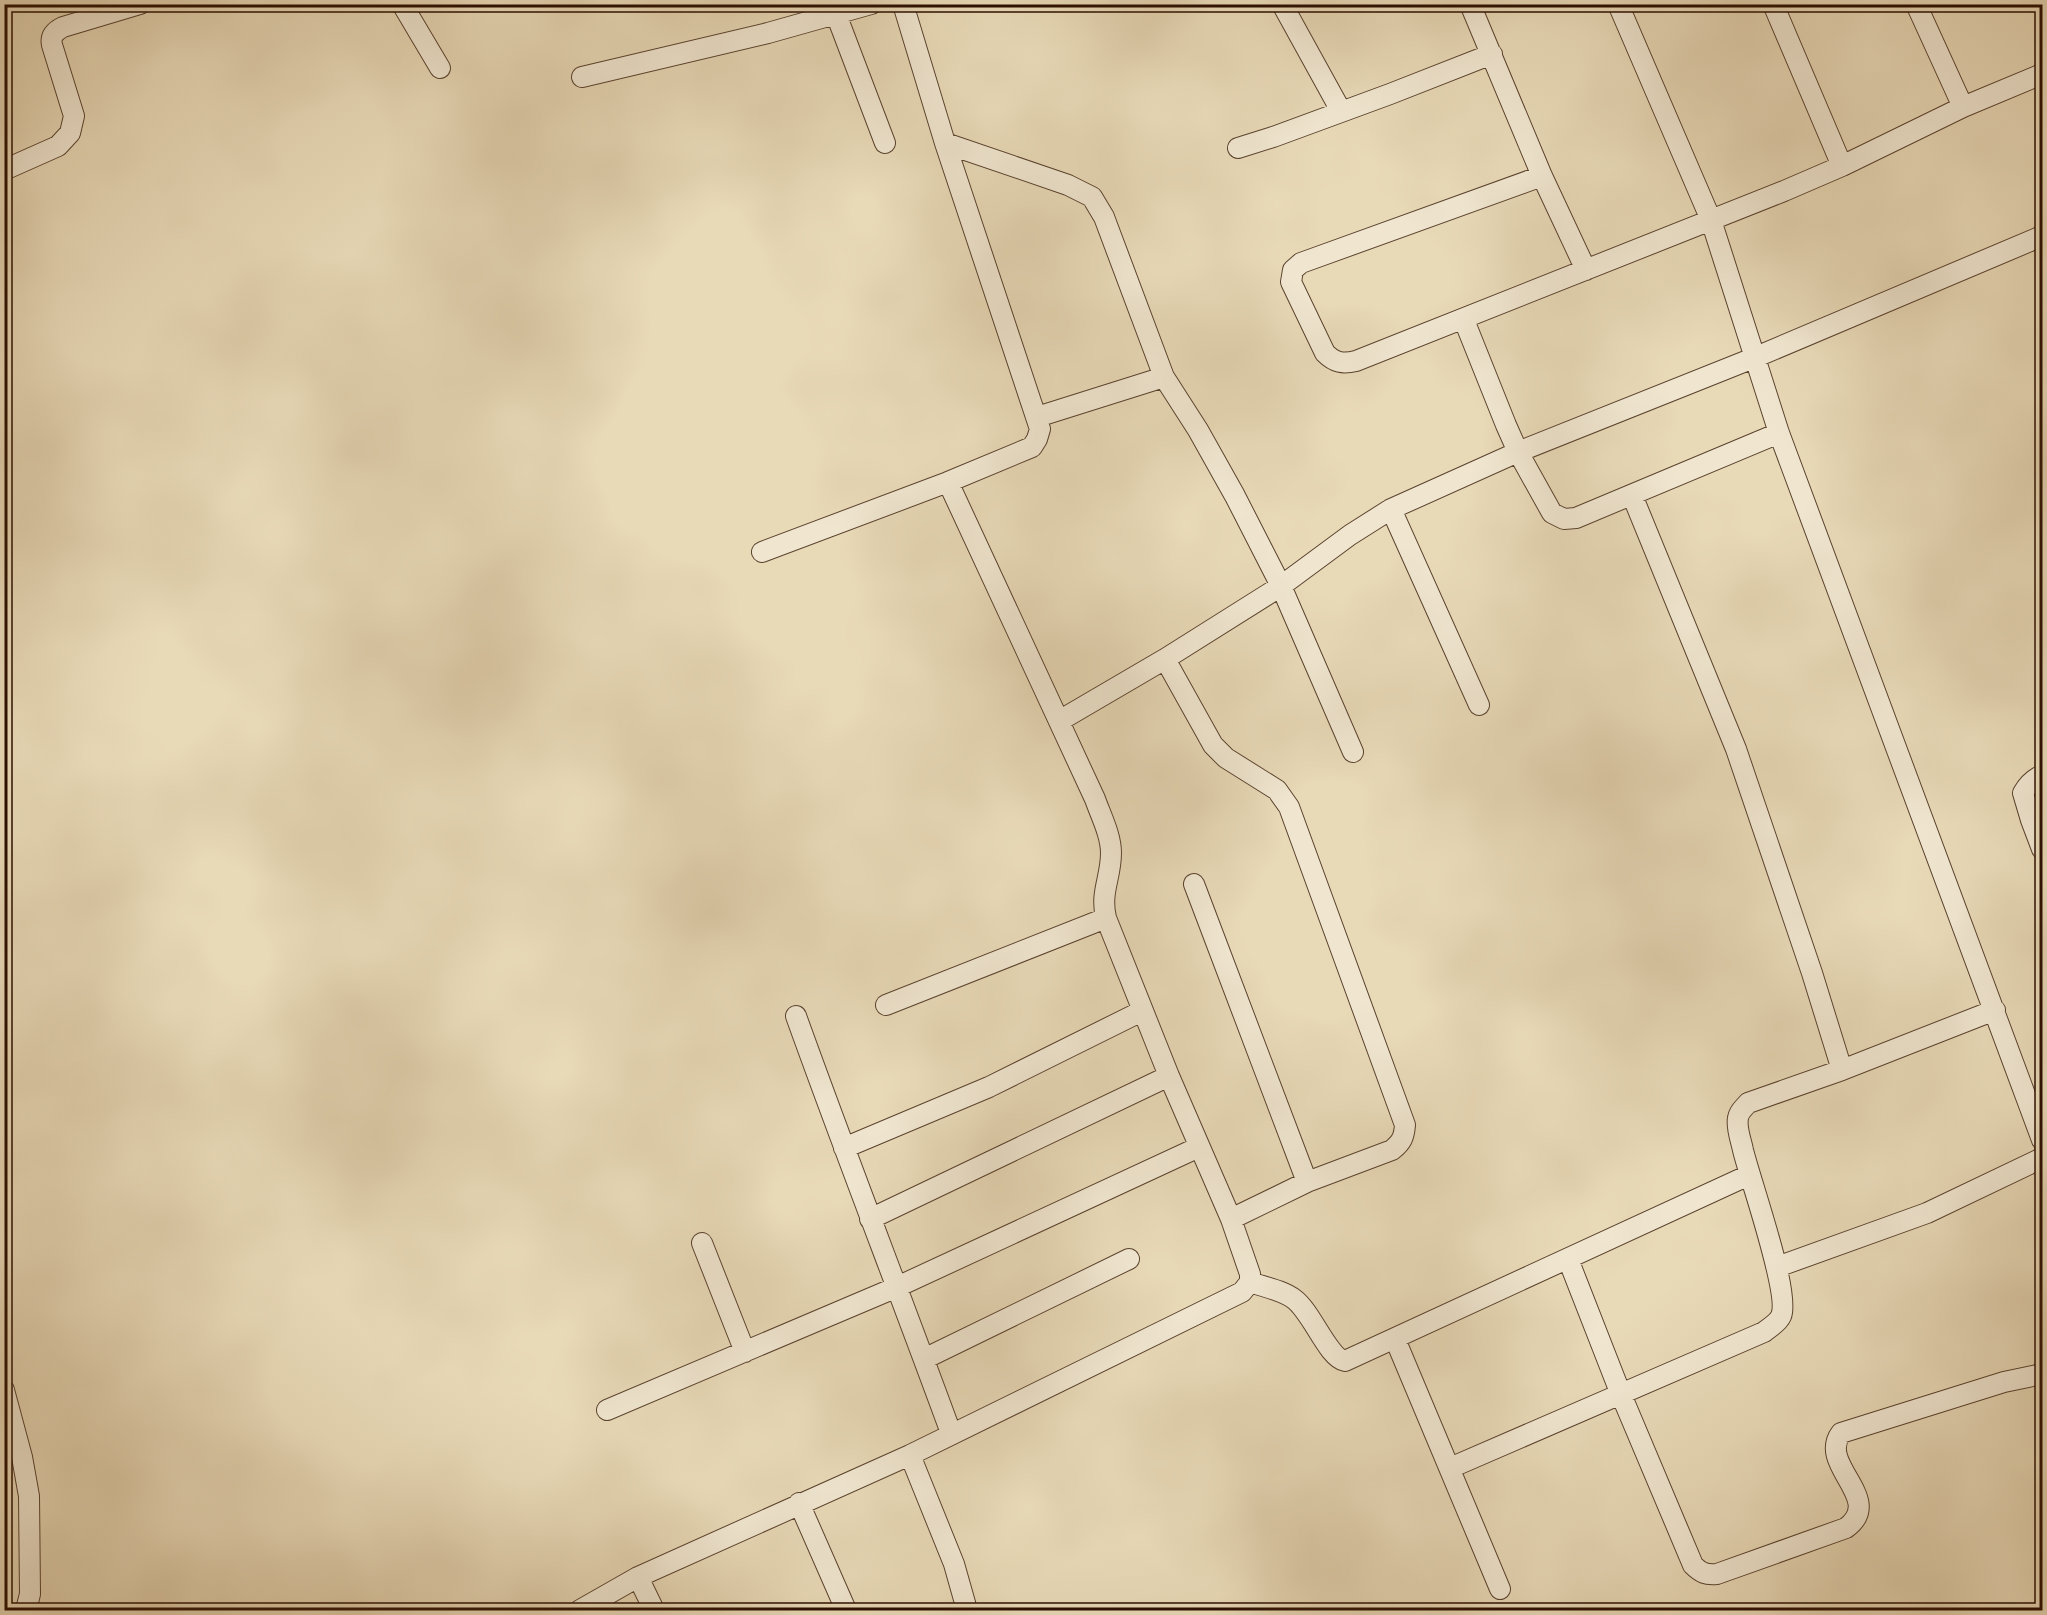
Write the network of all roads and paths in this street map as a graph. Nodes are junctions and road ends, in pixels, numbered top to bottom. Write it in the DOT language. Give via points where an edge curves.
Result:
graph roads {
  1 [pos="140,4"];
  2 [pos="402,4"];
  3 [pos="871,4"];
  4 [pos="903,4"];
  5 [pos="1282,4"];
  6 [pos="1470,4"];
  7 [pos="1618,4"];
  8 [pos="1773,4"];
  9 [pos="1916,4"];
  10 [pos="837,14"];
  11 [pos="1492,54"];
  12 [pos="440,68"];
  13 [pos="2043,74"];
  14 [pos="582,77"];
  15 [pos="1963,107"];
  16 [pos="1341,111"];
  17 [pos="885,143"];
  18 [pos="945,143"];
  19 [pos="1238,148"];
  20 [pos="1842,166"];
  21 [pos="4,170"];
  22 [pos="1542,176"];
  23 [pos="1711,220"];
  24 [pos="2043,236"];
  25 [pos="1586,270"];
  26 [pos="1464,320"];
  27 [pos="1756,357"];
  28 [pos="1164,378"];
  29 [pos="1036,417"];
  30 [pos="1779,433"];
  31 [pos="1518,452"];
  32 [pos="948,482"];
  33 [pos="1632,495"];
  34 [pos="1391,509"];
  35 [pos="762,552"];
  36 [pos="1281,586"];
  37 [pos="1166,658"];
  38 [pos="1479,705"];
  39 [pos="1059,721"];
  40 [pos="1353,752"];
  41 [pos="2043,775"];
  42 [pos="2043,849"];
  43 [pos="1194,884"];
  44 [pos="1106,918"];
  45 [pos="886,1005"];
  46 [pos="1995,1010"];
  47 [pos="1142,1011"];
  48 [pos="796,1016"];
  49 [pos="1842,1070"];
  50 [pos="1169,1076"];
  51 [pos="2043,1140"];
  52 [pos="1199,1147"];
  53 [pos="844,1148"];
  54 [pos="2043,1158"];
  55 [pos="1749,1175"];
  56 [pos="1307,1182"];
  57 [pos="870,1219"];
  58 [pos="1231,1219"];
  59 [pos="702,1243"];
  60 [pos="1129,1258"];
  61 [pos="1568,1258"];
  62 [pos="1777,1267"];
  63 [pos="1250,1282"];
  64 [pos="897,1287"];
  65 [pos="1395,1339"];
  66 [pos="745,1352"];
  67 [pos="924,1359"];
  68 [pos="2043,1374"];
  69 [pos="4,1390"];
  70 [pos="1620,1392"];
  71 [pos="607,1410"];
  72 [pos="951,1432"];
  73 [pos="910,1455"];
  74 [pos="1450,1468"];
  75 [pos="799,1503"];
  76 [pos="638,1577"];
  77 [pos="1500,1589"];
  78 [pos="26,1611"];
  79 [pos="580,1611"];
  80 [pos="654,1611"];
  81 [pos="846,1611"];
  82 [pos="967,1611"];
  1 -- 21 [label="street" via="55,31 52,45 74,116 70,133 58,146"];
  2 -- 12 [label="street"];
  3 -- 10 [label="street"];
  4 -- 18 [label="street"];
  5 -- 16 [label="street"];
  6 -- 11 [label="street"];
  7 -- 23 [label="street"];
  8 -- 20 [label="street"];
  9 -- 15 [label="street"];
  10 -- 14 [label="street"];
  10 -- 17 [label="street"];
  11 -- 16 [label="street"];
  11 -- 22 [label="street"];
  13 -- 15 [label="street"];
  15 -- 20 [label="street"];
  16 -- 19 [label="street"];
  18 -- 28 [label="street" via="1092,197 1104,217"];
  18 -- 29 [label="street"];
  20 -- 23 [label="street"];
  22 -- 25 [label="street"];
  22 -- 26 [label="street" via="1302,262 1293,270 1290,282 1325,353 1343,364"];
  23 -- 25 [label="street"];
  23 -- 27 [label="street"];
  24 -- 27 [label="street"];
  25 -- 26 [label="street"];
  26 -- 31 [label="street"];
  27 -- 30 [label="street"];
  27 -- 31 [label="street"];
  28 -- 29 [label="street"];
  28 -- 36 [label="street" via="1212,454"];
  29 -- 32 [label="street" via="1040,429 1032,447"];
  30 -- 33 [label="street"];
  30 -- 46 [label="street"];
  31 -- 33 [label="street" via="1552,513 1564,519 1576,518"];
  31 -- 34 [label="street"];
  32 -- 35 [label="street"];
  32 -- 39 [label="street"];
  33 -- 49 [label="street" via="1736,749"];
  34 -- 36 [label="street"];
  34 -- 38 [label="street"];
  36 -- 37 [label="street"];
  36 -- 40 [label="street"];
  37 -- 39 [label="street"];
  37 -- 56 [label="street" via="1214,745 1226,758 1277,790 1289,807 1405,1125 1401,1143 1392,1150"];
  39 -- 44 [label="street" via="1095,799 1111,851 1103,897"];
  41 -- 42 [label="street" via="2031,782 2024,793"];
  43 -- 56 [label="street"];
  44 -- 45 [label="street"];
  44 -- 47 [label="street"];
  46 -- 49 [label="street"];
  46 -- 51 [label="street"];
  47 -- 50 [label="street"];
  47 -- 53 [label="street" via="989,1087"];
  48 -- 53 [label="street"];
  49 -- 55 [label="street" via="1748,1103 1741,1110 1737,1123"];
  50 -- 52 [label="street"];
  50 -- 57 [label="street"];
  52 -- 58 [label="street"];
  52 -- 64 [label="street"];
  53 -- 57 [label="street"];
  54 -- 62 [label="street" via="1927,1212"];
  55 -- 61 [label="street"];
  55 -- 62 [label="street"];
  56 -- 58 [label="street"];
  57 -- 64 [label="street"];
  58 -- 63 [label="street"];
  59 -- 66 [label="street"];
  60 -- 67 [label="street"];
  61 -- 65 [label="street"];
  61 -- 70 [label="street"];
  62 -- 70 [label="street" via="1783,1304 1776,1323 1764,1332"];
  63 -- 65 [label="street" via="1294,1299 1340,1360 1352,1359"];
  63 -- 72 [label="street" via="1242,1292"];
  64 -- 66 [label="street"];
  64 -- 67 [label="street"];
  65 -- 74 [label="street"];
  66 -- 71 [label="street"];
  67 -- 72 [label="street"];
  68 -- 70 [label="street" via="2004,1382 1841,1433 1835,1445 1838,1458 1860,1504 1853,1522 1846,1528 1707,1575 1693,1565"];
  69 -- 78 [label="street" via="29,1496 30,1594"];
  70 -- 74 [label="street"];
  72 -- 73 [label="street"];
  73 -- 75 [label="street"];
  73 -- 82 [label="street" via="954,1564"];
  74 -- 77 [label="street"];
  75 -- 76 [label="street"];
  75 -- 81 [label="street"];
  76 -- 79 [label="street"];
  76 -- 80 [label="street"];
}
